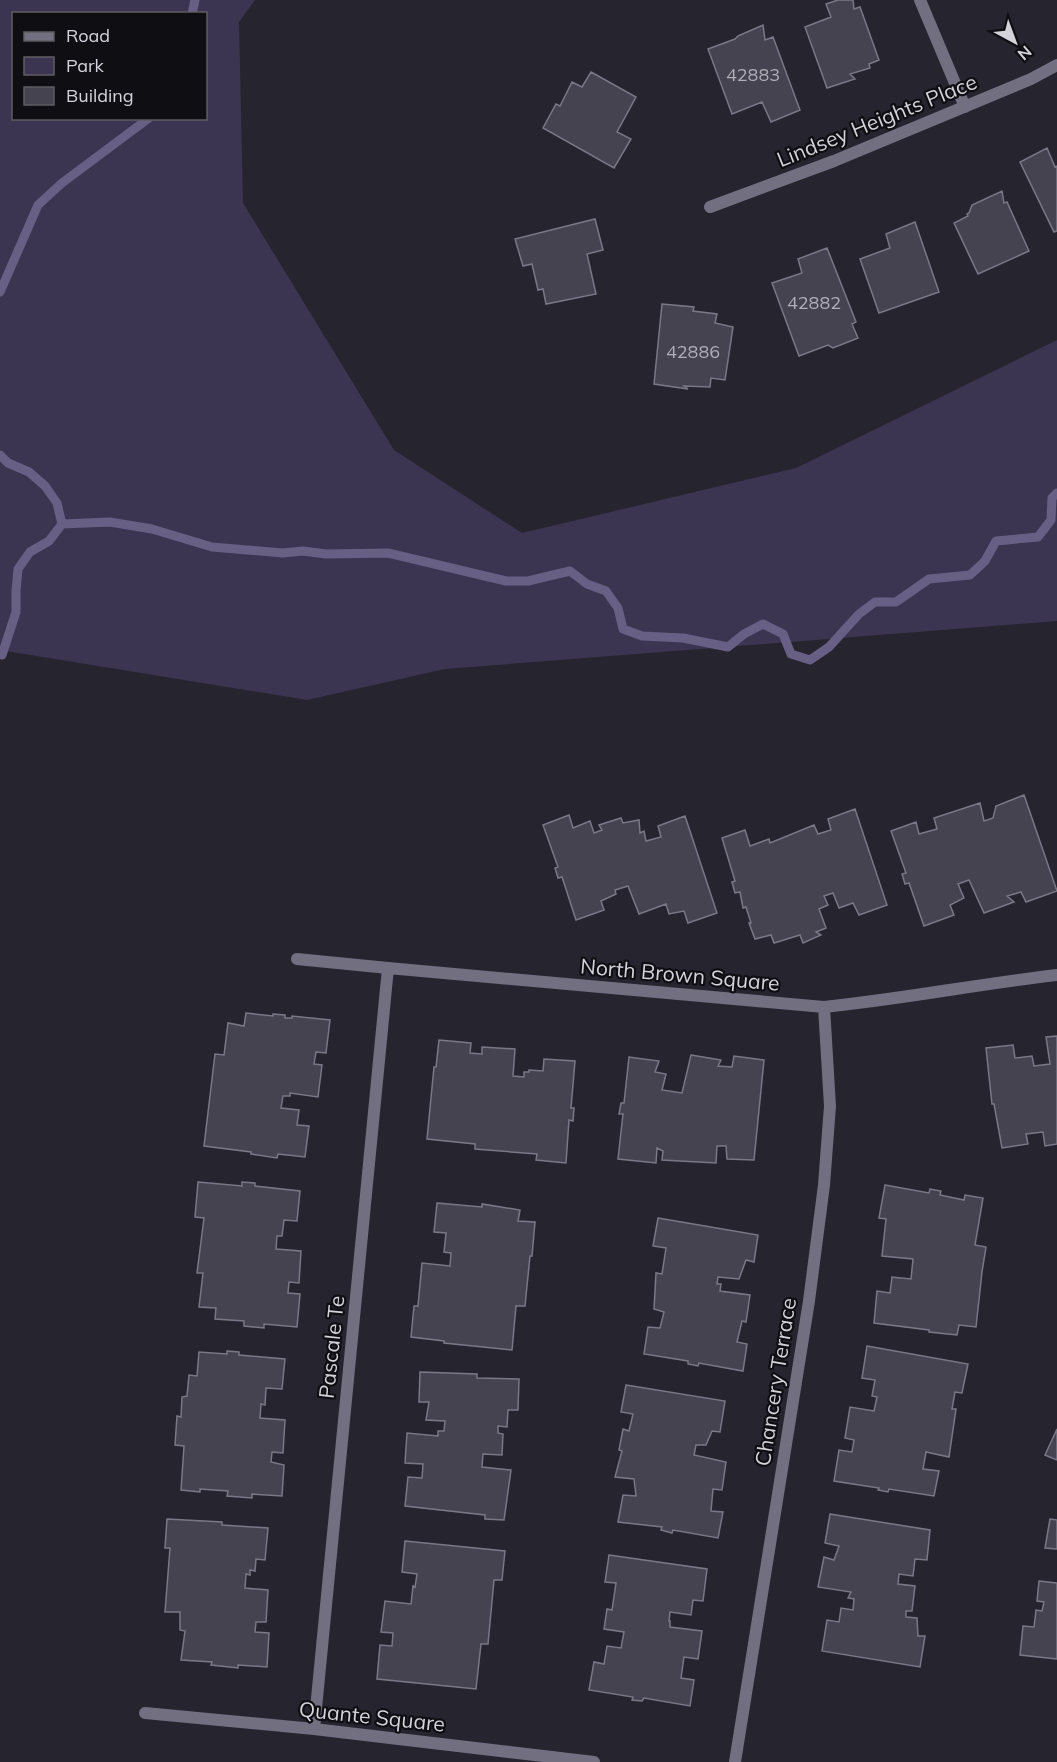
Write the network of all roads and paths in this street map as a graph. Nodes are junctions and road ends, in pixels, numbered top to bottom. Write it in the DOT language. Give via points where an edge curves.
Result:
graph roads {
  1 [pos="920,0"];
  2 [pos="1057,65"];
  3 [pos="965,106"];
  4 [pos="710,207"];
  5 [pos="297,959"];
  6 [pos="388,968"];
  7 [pos="1057,975"];
  8 [pos="824,1007"];
  9 [pos="144,1713"];
  10 [pos="314,1729"];
  11 [pos="594,1762"];
  12 [pos="735,1762"];
  1 -- 3 [label="street"];
  2 -- 3 [label="street, Lindsey Heights Place"];
  3 -- 4 [label="street, Lindsey Heights Place"];
  5 -- 6 [label="street, North Brown Square"];
  6 -- 8 [label="street, North Brown Square"];
  6 -- 10 [label="street, Pascale Te"];
  7 -- 8 [label="street, North Brown Square"];
  8 -- 12 [label="street, Chancery Terrace" via="830,1106 824,1185"];
  9 -- 10 [label="street, Quante Square"];
  10 -- 11 [label="street, Quante Square"];
}
